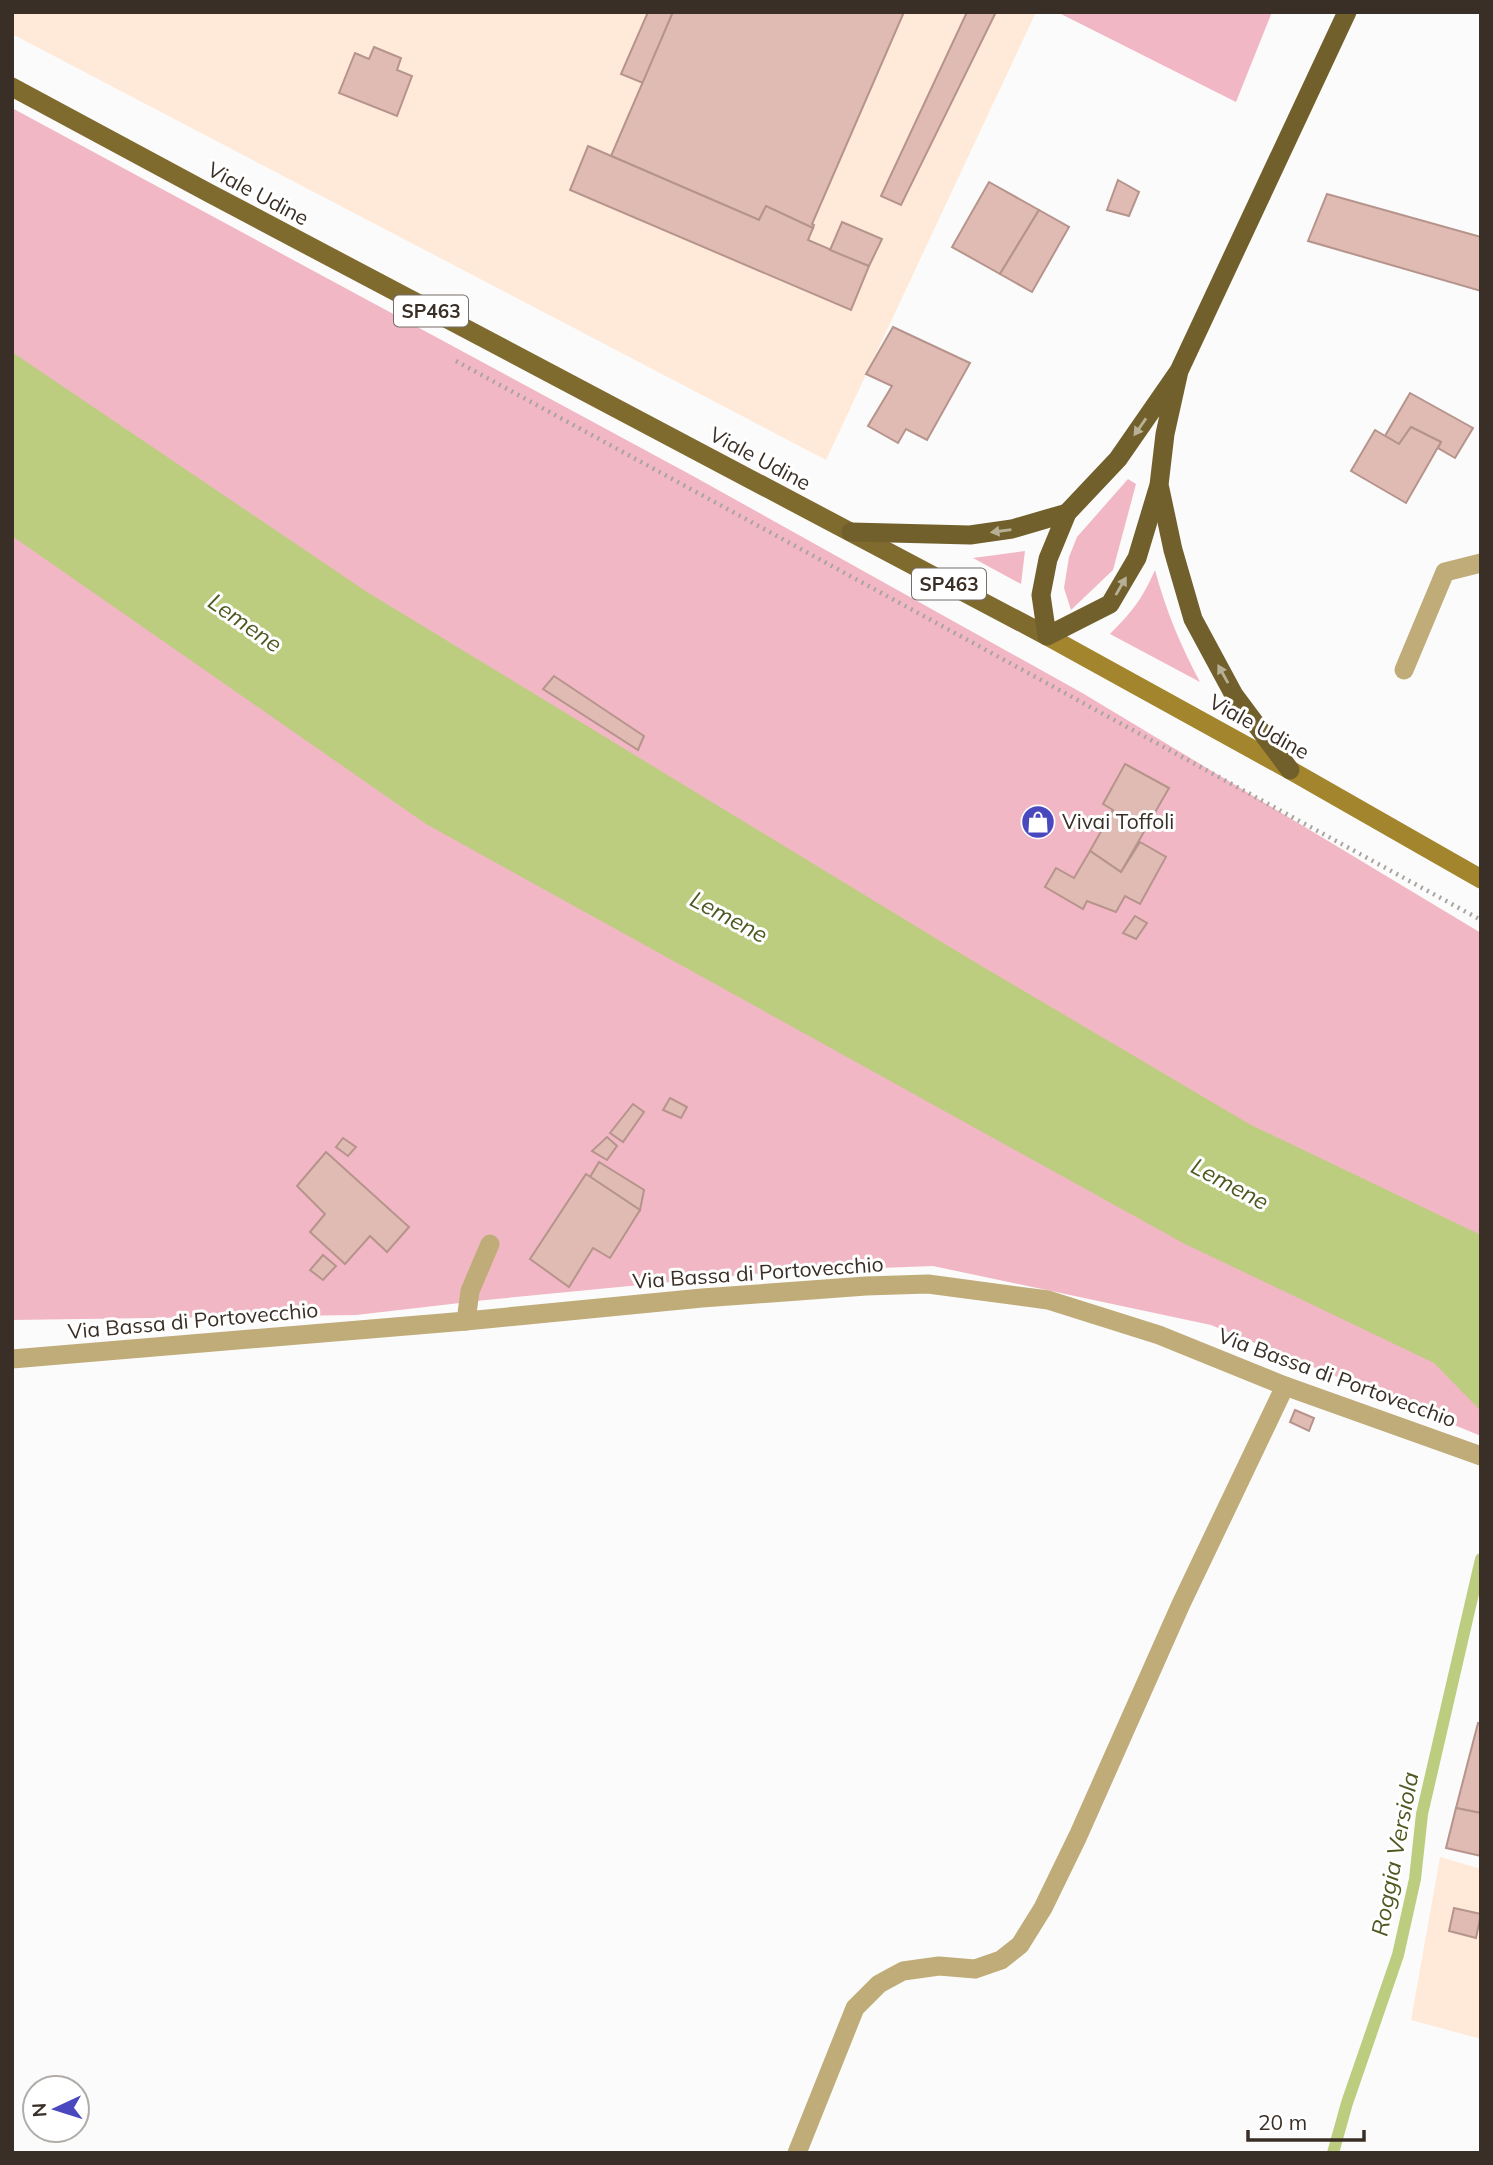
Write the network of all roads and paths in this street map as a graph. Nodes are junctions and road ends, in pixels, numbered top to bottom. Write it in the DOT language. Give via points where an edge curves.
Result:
graph roads {
  1 [pos="1347,12"];
  2 [pos="12,87"];
  3 [pos="450,357"];
  4 [pos="1179,371"];
  5 [pos="1159,485"];
  6 [pos="1067,513"];
  7 [pos="851,532"];
  8 [pos="1481,563"];
  9 [pos="1046,636"];
  10 [pos="1404,670"];
  11 [pos="1290,770"];
  12 [pos="1481,879"];
  13 [pos="1481,920"];
  14 [pos="490,1244"];
  15 [pos="467,1321"];
  16 [pos="12,1359"];
  17 [pos="1285,1387"];
  18 [pos="1481,1456"];
  19 [pos="797,2153"];
  1 -- 4 [label="highway"];
  2 -- 7 [label="main road, Viale Udine / SP463"];
  3 -- 13 [label="path"];
  4 -- 5 [label="highway"];
  4 -- 6 [label="highway, one-way" via="1118,459"];
  9 -- 5 [label="highway, one-way" via="1110,604 1137,558"];
  11 -- 5 [label="highway, one-way" via="1234,695 1193,619"];
  6 -- 7 [label="highway, one-way" via="970,535"];
  6 -- 9 [label="highway" via="1048,559 1041,595"];
  7 -- 9 [label="main road, Viale Udine / SP463"];
  8 -- 10 [label="street" via="1445,572"];
  9 -- 11 [label="main road, Viale Udine / SP463"];
  11 -- 12 [label="main road, Viale Udine / SP463"];
  14 -- 15 [label="street" via="470,1291"];
  15 -- 16 [label="street, Via Bassa di Portovecchio"];
  15 -- 17 [label="street, Via Bassa di Portovecchio" via="702,1298 928,1284 1048,1300 1160,1335"];
  17 -- 18 [label="street, Via Bassa di Portovecchio"];
  17 -- 19 [label="street" via="1181,1604 1079,1836 1020,1945 1000,1960 975,1969 939,1966 903,1971 879,1984 855,2008"];
}
